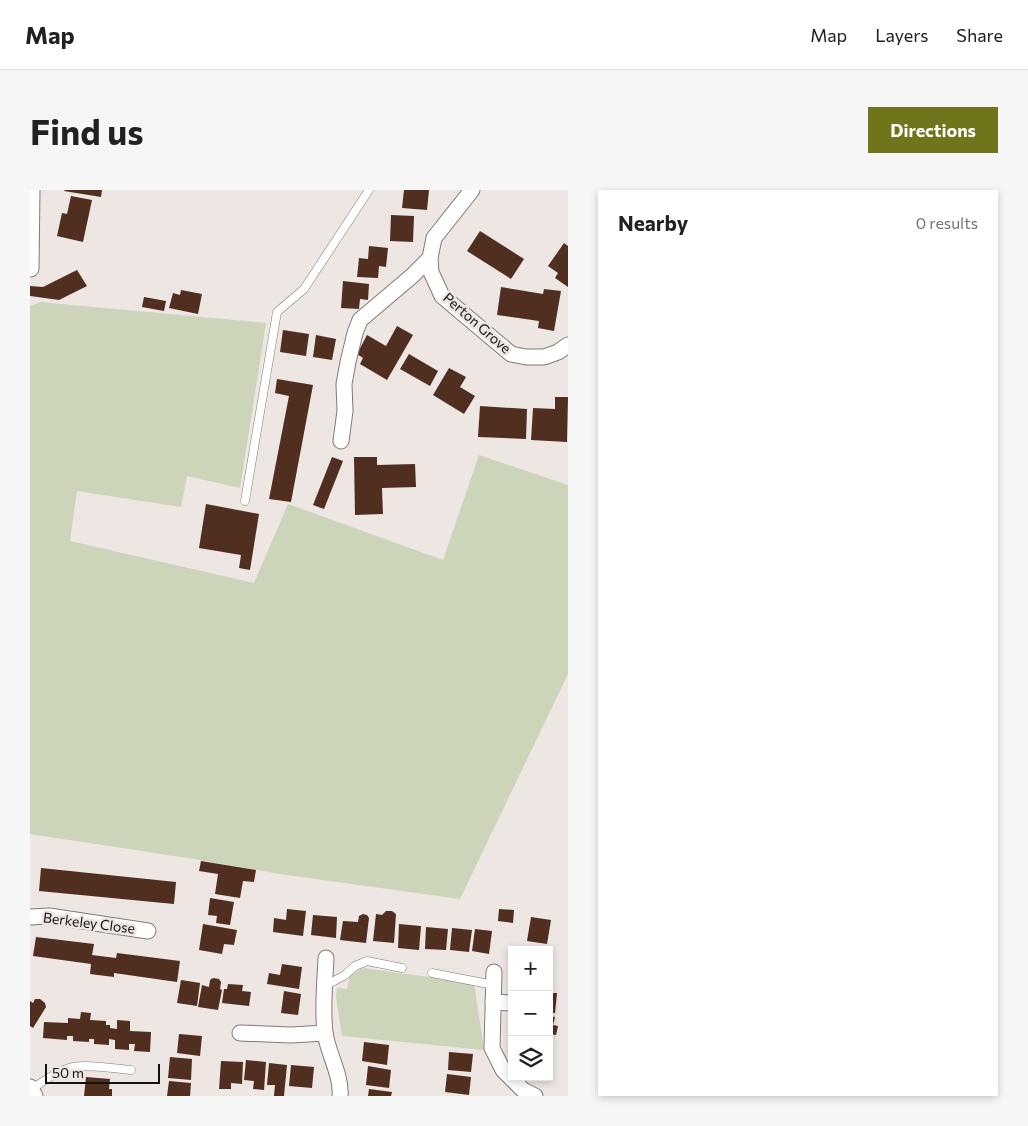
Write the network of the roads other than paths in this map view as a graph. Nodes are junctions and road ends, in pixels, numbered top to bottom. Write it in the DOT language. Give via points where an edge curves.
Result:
graph roads {
  1 [pos="32,190"];
  2 [pos="369,190"];
  3 [pos="472,190"];
  4 [pos="430,258"];
  5 [pos="31,268"];
  6 [pos="568,345"];
  7 [pos="341,441"];
  8 [pos="245,501"];
  9 [pos="30,917"];
  10 [pos="148,930"];
  11 [pos="326,958"];
  12 [pos="402,968"];
  13 [pos="432,973"];
  14 [pos="494,979"];
  15 [pos="325,986"];
  16 [pos="493,1002"];
  17 [pos="508,1002"];
  18 [pos="240,1033"];
  19 [pos="325,1033"];
  20 [pos="131,1070"];
  21 [pos="32,1091"];
  22 [pos="340,1096"];
  23 [pos="535,1096"];
  1 -- 5 [label="street"];
  2 -- 8 [label="lane" via="304,289 278,312"];
  3 -- 4 [label="street, Perton Grove" via="434,238"];
  4 -- 6 [label="street, Perton Grove" via="431,272 442,296 511,354 526,358 544,357"];
  4 -- 7 [label="street" via="360,320 344,384"];
  9 -- 10 [label="street, Berkeley Close" via="48,916"];
  11 -- 15 [label="street"];
  12 -- 15 [label="lane" via="367,961"];
  13 -- 14 [label="lane"];
  14 -- 16 [label="street"];
  15 -- 19 [label="street"];
  16 -- 17 [label="street"];
  16 -- 23 [label="street" via="492,1048 503,1070 522,1090"];
  18 -- 19 [label="street"];
  19 -- 22 [label="street" via="336,1067"];
  20 -- 21 [label="lane" via="71,1067 54,1074"];
}
